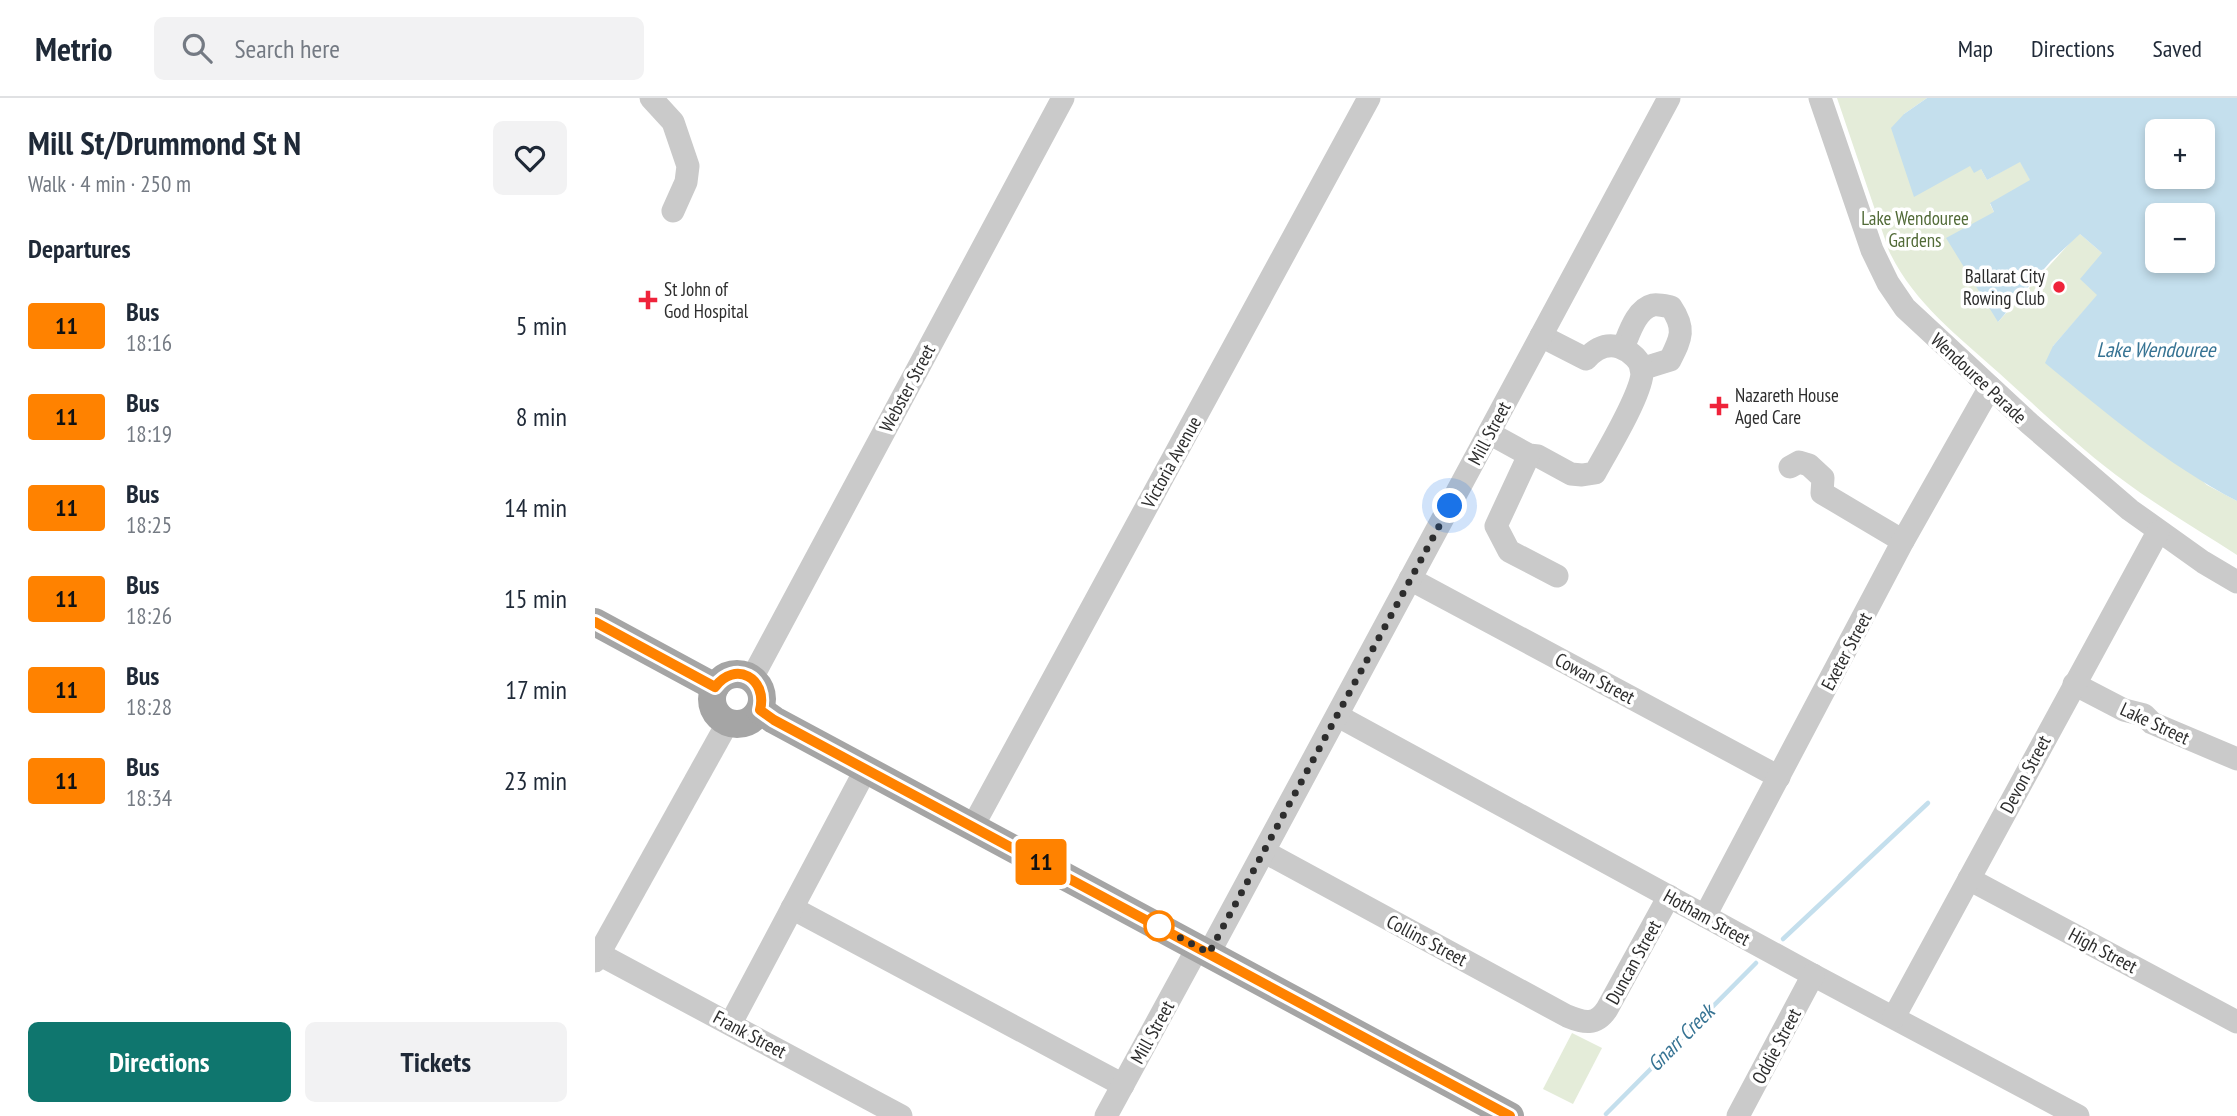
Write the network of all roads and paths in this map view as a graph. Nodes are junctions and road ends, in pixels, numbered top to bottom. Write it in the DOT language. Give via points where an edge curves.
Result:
graph roads {
  1 [pos="651,98"];
  2 [pos="1063,98"];
  3 [pos="1369,98"];
  4 [pos="1669,98"];
  5 [pos="1820,98"];
  6 [pos="673,211"];
  7 [pos="1541,335"];
  8 [pos="1623,348"];
  9 [pos="1641,369"];
  10 [pos="1990,387"];
  11 [pos="1489,433"];
  12 [pos="1529,455"];
  13 [pos="1790,467"];
  14 [pos="2158,532"];
  15 [pos="1903,541"];
  16 [pos="1557,576"];
  17 [pos="1411,579"];
  18 [pos="2237,582"];
  19 [pos="595,622"];
  20 [pos="752,678"];
  21 [pos="2074,684"];
  22 [pos="715,687"];
  23 [pos="760,710"];
  24 [pos="1338,716"];
  25 [pos="728,722"];
  26 [pos="2237,759"];
  27 [pos="866,769"];
  28 [pos="1779,778"];
  29 [pos="973,826"];
  30 [pos="1265,852"];
  31 [pos="1969,879"];
  32 [pos="1669,896"];
  33 [pos="792,908"];
  34 [pos="1705,916"];
  35 [pos="1204,950"];
  36 [pos="597,958"];
  37 [pos="1813,975"];
  38 [pos="1894,1017"];
  39 [pos="2237,1022"];
  40 [pos="731,1023"];
  41 [pos="1592,1023"];
  42 [pos="1123,1085"];
  43 [pos="1743,1115"];
  44 [pos="901,1116"];
  45 [pos="1106,1116"];
  46 [pos="1510,1116"];
  47 [pos="2078,1116"];
  1 -- 6 [label="street" via="673,121 688,166"];
  2 -- 20 [label="street, Webster Street"];
  3 -- 29 [label="street, Victoria Avenue"];
  4 -- 7 [label="street, Mill Street"];
  5 -- 10 [label="street, Wendouree Parade" via="1864,228 1888,283 1905,308"];
  7 -- 8 [label="street" via="1586,359 1607,345"];
  7 -- 11 [label="street, Mill Street"];
  8 -- 9 [label="street"];
  8 -- 9 [label="street" via="1643,311 1654,304 1671,307 1680,320 1681,337 1670,360"];
  9 -- 12 [label="street" via="1633,398 1595,473 1571,474"];
  10 -- 14 [label="street, Wendouree Parade"];
  10 -- 15 [label="street, Exeter Street"];
  11 -- 12 [label="street"];
  11 -- 17 [label="street, Mill Street"];
  12 -- 16 [label="street" via="1496,526 1509,551"];
  13 -- 15 [label="street" via="1799,462 1809,465 1823,478 1822,493"];
  14 -- 18 [label="street, Wendouree Parade"];
  14 -- 21 [label="street, Devon Street"];
  15 -- 28 [label="street, Exeter Street"];
  17 -- 24 [label="street, Mill Street"];
  17 -- 28 [label="street, Cowan Street"];
  19 -- 22 [label="main road"];
  20 -- 22 [label="main road" via="736,674"];
  20 -- 23 [label="main road" via="761,692"];
  21 -- 26 [label="street, Lake Street"];
  21 -- 31 [label="street, Devon Street"];
  22 -- 25 [label="main road" via="714,708"];
  23 -- 25 [label="main road" via="746,722"];
  23 -- 27 [label="main road"];
  24 -- 30 [label="street, Mill Street"];
  24 -- 32 [label="street, Hotham Street"];
  25 -- 36 [label="street"];
  27 -- 29 [label="main road"];
  27 -- 33 [label="street"];
  28 -- 34 [label="street, Exeter Street"];
  29 -- 35 [label="main road"];
  30 -- 35 [label="street, Mill Street"];
  30 -- 41 [label="street, Collins Street" via="1567,1016"];
  31 -- 38 [label="street, Devon Street"];
  31 -- 39 [label="street, High Street"];
  32 -- 34 [label="street, Hotham Street"];
  32 -- 41 [label="street, Duncan Street" via="1607,1009"];
  33 -- 40 [label="street"];
  33 -- 42 [label="street"];
  34 -- 37 [label="street, Hotham Street"];
  35 -- 42 [label="street, Mill Street"];
  35 -- 46 [label="main road"];
  36 -- 40 [label="street, Frank Street"];
  37 -- 38 [label="street, Hotham Street"];
  37 -- 43 [label="street, Oddie Street"];
  38 -- 47 [label="street, Hotham Street"];
  40 -- 44 [label="street, Frank Street"];
  42 -- 45 [label="street, Mill Street"];
}
